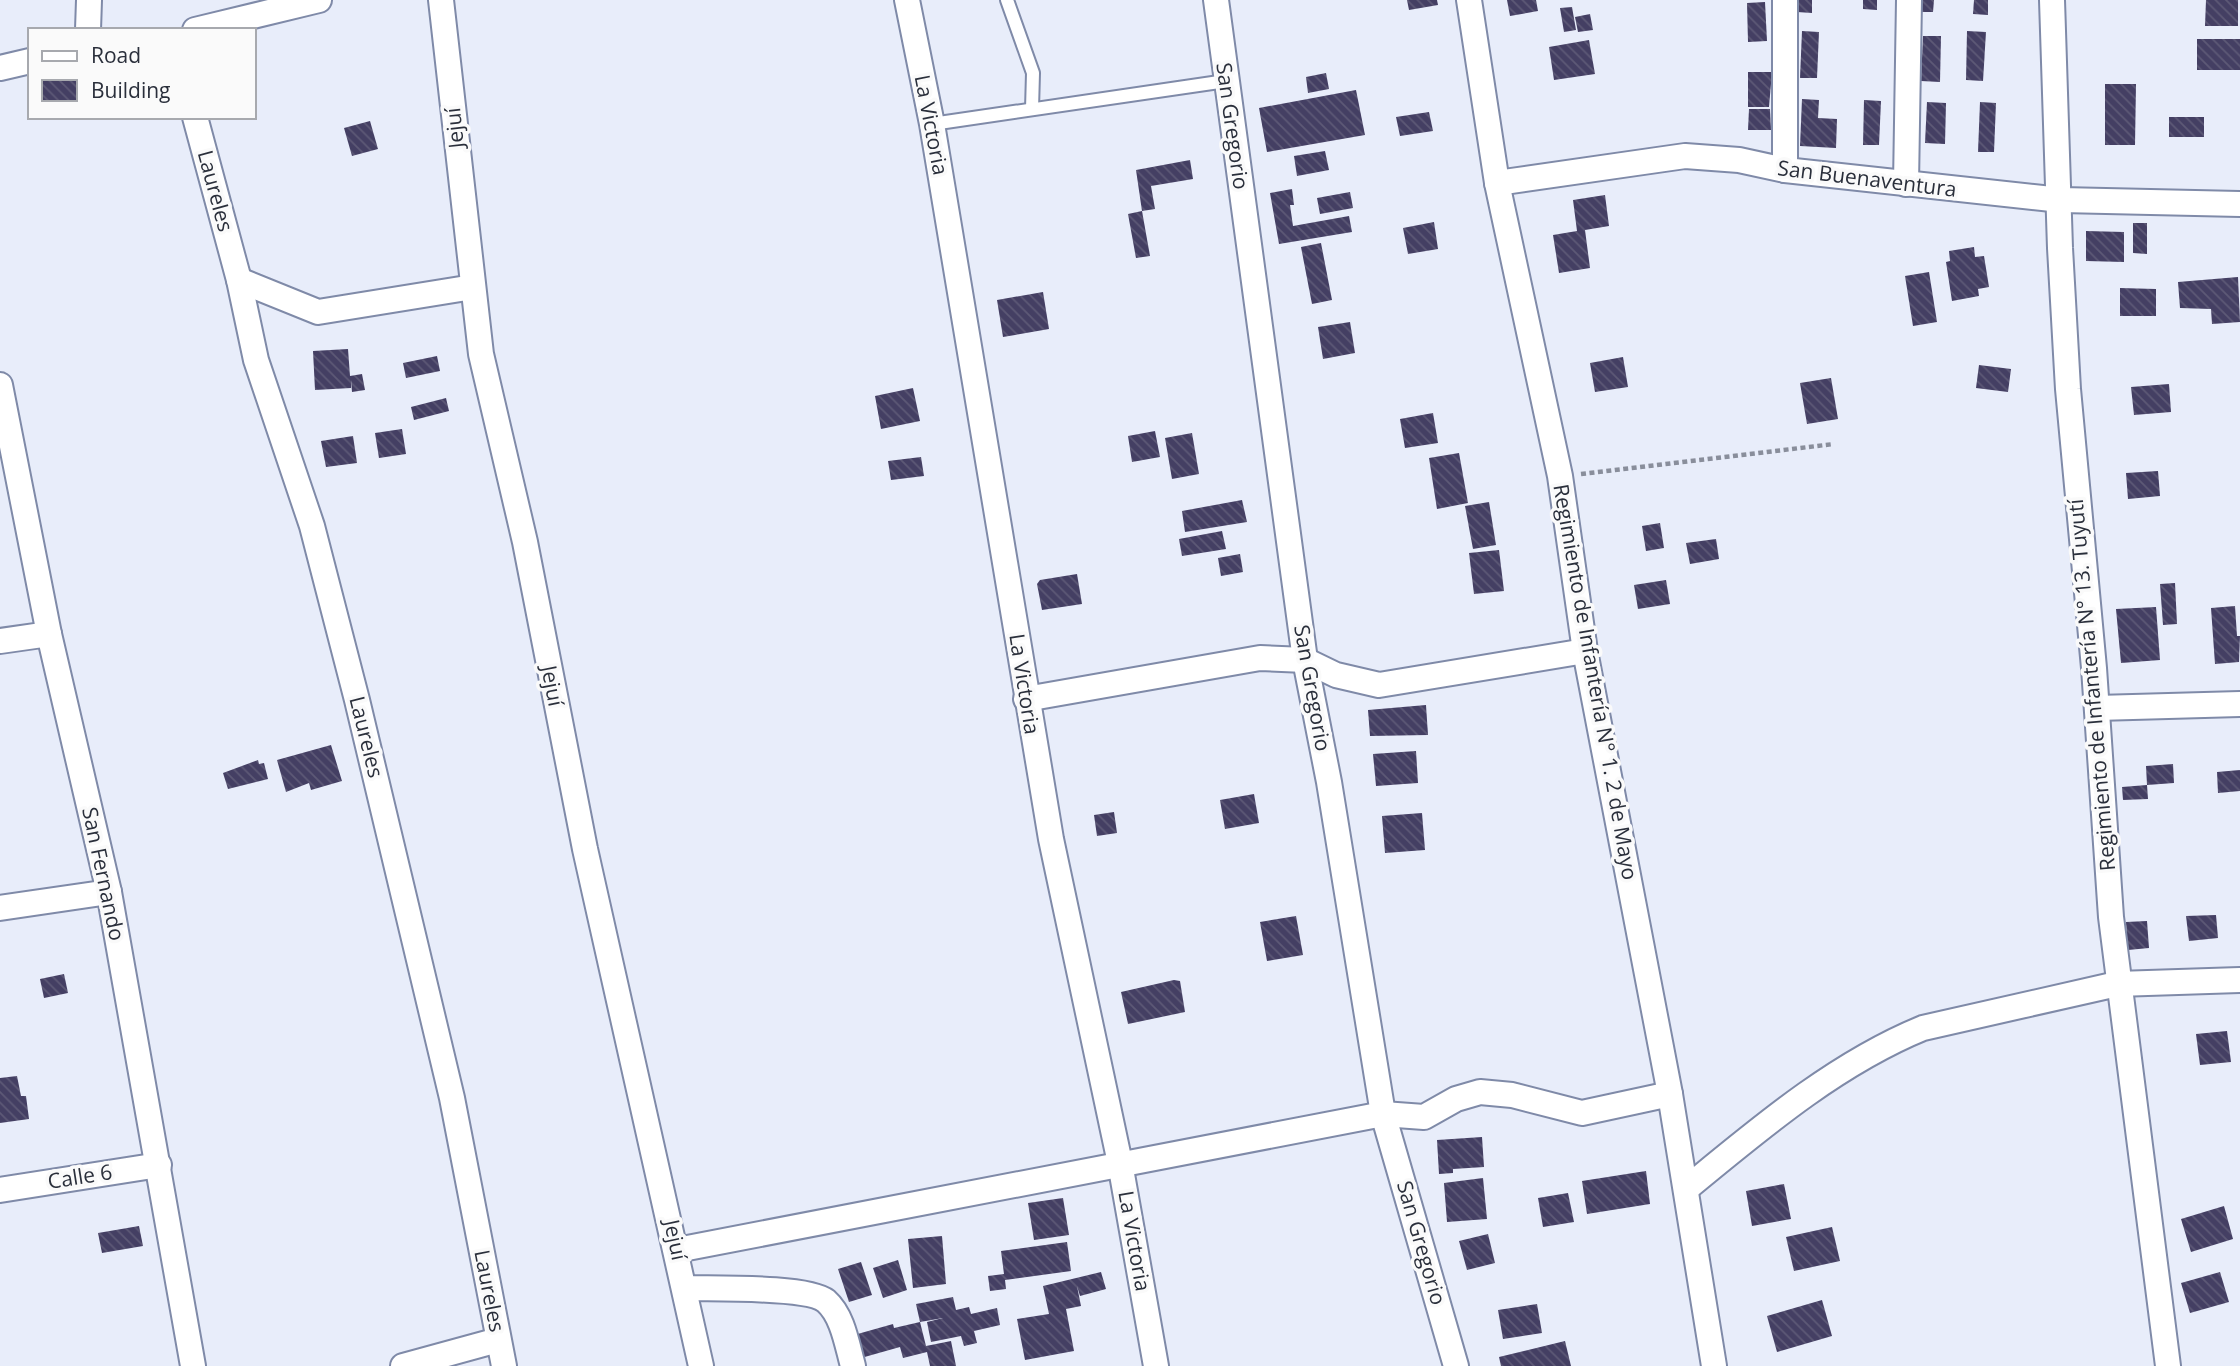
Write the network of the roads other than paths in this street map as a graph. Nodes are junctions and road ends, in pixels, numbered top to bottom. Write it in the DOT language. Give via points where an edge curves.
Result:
graph roads {
  1 [pos="89,0"];
  2 [pos="319,0"];
  3 [pos="441,0"];
  4 [pos="907,0"];
  5 [pos="1007,0"];
  6 [pos="1216,0"];
  7 [pos="1469,0"];
  8 [pos="1785,0"];
  9 [pos="1909,0"];
  10 [pos="2052,0"];
  11 [pos="88,28"];
  12 [pos="203,28"];
  13 [pos="28,61"];
  14 [pos="0,68"];
  15 [pos="1226,81"];
  16 [pos="1032,109"];
  17 [pos="196,119"];
  18 [pos="932,124"];
  19 [pos="1785,170"];
  20 [pos="1497,183"];
  21 [pos="1906,184"];
  22 [pos="2060,200"];
  23 [pos="2240,204"];
  24 [pos="239,280"];
  25 [pos="473,288"];
  26 [pos="0,385"];
  27 [pos="50,634"];
  28 [pos="0,642"];
  29 [pos="1586,652"];
  30 [pos="1305,660"];
  31 [pos="1026,699"];
  32 [pos="2240,704"];
  33 [pos="2096,708"];
  34 [pos="109,892"];
  35 [pos="0,908"];
  36 [pos="2240,980"];
  37 [pos="2117,984"];
  38 [pos="1670,1094"];
  39 [pos="1383,1114"];
  40 [pos="1120,1163"];
  41 [pos="159,1165"];
  42 [pos="0,1189"];
  43 [pos="1686,1189"];
  44 [pos="677,1250"];
  45 [pos="685,1288"];
  46 [pos="498,1339"];
  47 [pos="193,1366"];
  48 [pos="403,1366"];
  49 [pos="504,1366"];
  50 [pos="701,1366"];
  51 [pos="853,1366"];
  52 [pos="1156,1366"];
  53 [pos="1456,1366"];
  54 [pos="1714,1366"];
  55 [pos="2168,1366"];
  1 -- 11 [label="street"];
  2 -- 12 [label="street"];
  3 -- 25 [label="street, Jejuí"];
  4 -- 18 [label="street, La Victoria"];
  5 -- 16 [label="lane" via="1033,73"];
  6 -- 15 [label="street, San Gregorio"];
  7 -- 20 [label="street, Regimiento de Infantería N° 1. 2 de Mayo"];
  8 -- 19 [label="street"];
  9 -- 21 [label="street"];
  10 -- 22 [label="street, Regimiento de Infantería N° 13. Tuyutí"];
  13 -- 14 [label="street"];
  15 -- 16 [label="lane"];
  15 -- 30 [label="street, San Gregorio"];
  16 -- 18 [label="lane"];
  17 -- 24 [label="street, Laureles"];
  18 -- 31 [label="street, La Victoria"];
  19 -- 20 [label="street, San Buenaventura" via="1739,160 1685,156"];
  19 -- 21 [label="street, San Buenaventura"];
  20 -- 29 [label="street, Regimiento de Infantería N° 1. 2 de Mayo" via="1560,477"];
  21 -- 22 [label="street, San Buenaventura"];
  22 -- 23 [label="street, San Buenaventura"];
  22 -- 33 [label="street, Regimiento de Infantería N° 13. Tuyutí" via="2073,455"];
  24 -- 25 [label="street" via="318,312"];
  24 -- 46 [label="street, Laureles" via="256,360 312,526 357,700 452,1098"];
  25 -- 44 [label="street, Jejuí" via="481,354 525,542 585,849"];
  26 -- 27 [label="street, San Fernando"];
  27 -- 28 [label="street"];
  27 -- 34 [label="street, San Fernando"];
  29 -- 30 [label="street" via="1379,685 1336,675"];
  29 -- 38 [label="street, Regimiento de Infantería N° 1. 2 de Mayo"];
  30 -- 31 [label="street" via="1260,658"];
  30 -- 39 [label="street, San Gregorio"];
  31 -- 40 [label="street, La Victoria"];
  32 -- 33 [label="street"];
  33 -- 37 [label="street, Regimiento de Infantería N° 13. Tuyutí"];
  34 -- 35 [label="street"];
  34 -- 41 [label="street, San Fernando"];
  36 -- 37 [label="street"];
  37 -- 43 [label="street" via="1923,1028 1894,1039 1770,1121"];
  37 -- 55 [label="street, Regimiento de Infantería N° 13. Tuyutí"];
  38 -- 39 [label="street" via="1582,1113 1480,1092 1424,1117"];
  38 -- 43 [label="street, Regimiento de Infantería N° 1. 2 de Mayo"];
  39 -- 40 [label="street"];
  39 -- 53 [label="street, San Gregorio"];
  40 -- 44 [label="street"];
  40 -- 52 [label="street, La Victoria"];
  41 -- 42 [label="street, Calle 6"];
  41 -- 47 [label="street, San Fernando"];
  43 -- 54 [label="street, Regimiento de Infantería N° 1. 2 de Mayo"];
  44 -- 45 [label="street, Jejuí"];
  45 -- 50 [label="street, Jejuí"];
  45 -- 51 [label="street" via="798,1292 825,1300 841,1322"];
  46 -- 48 [label="street"];
  46 -- 49 [label="street, Laureles"];
}
